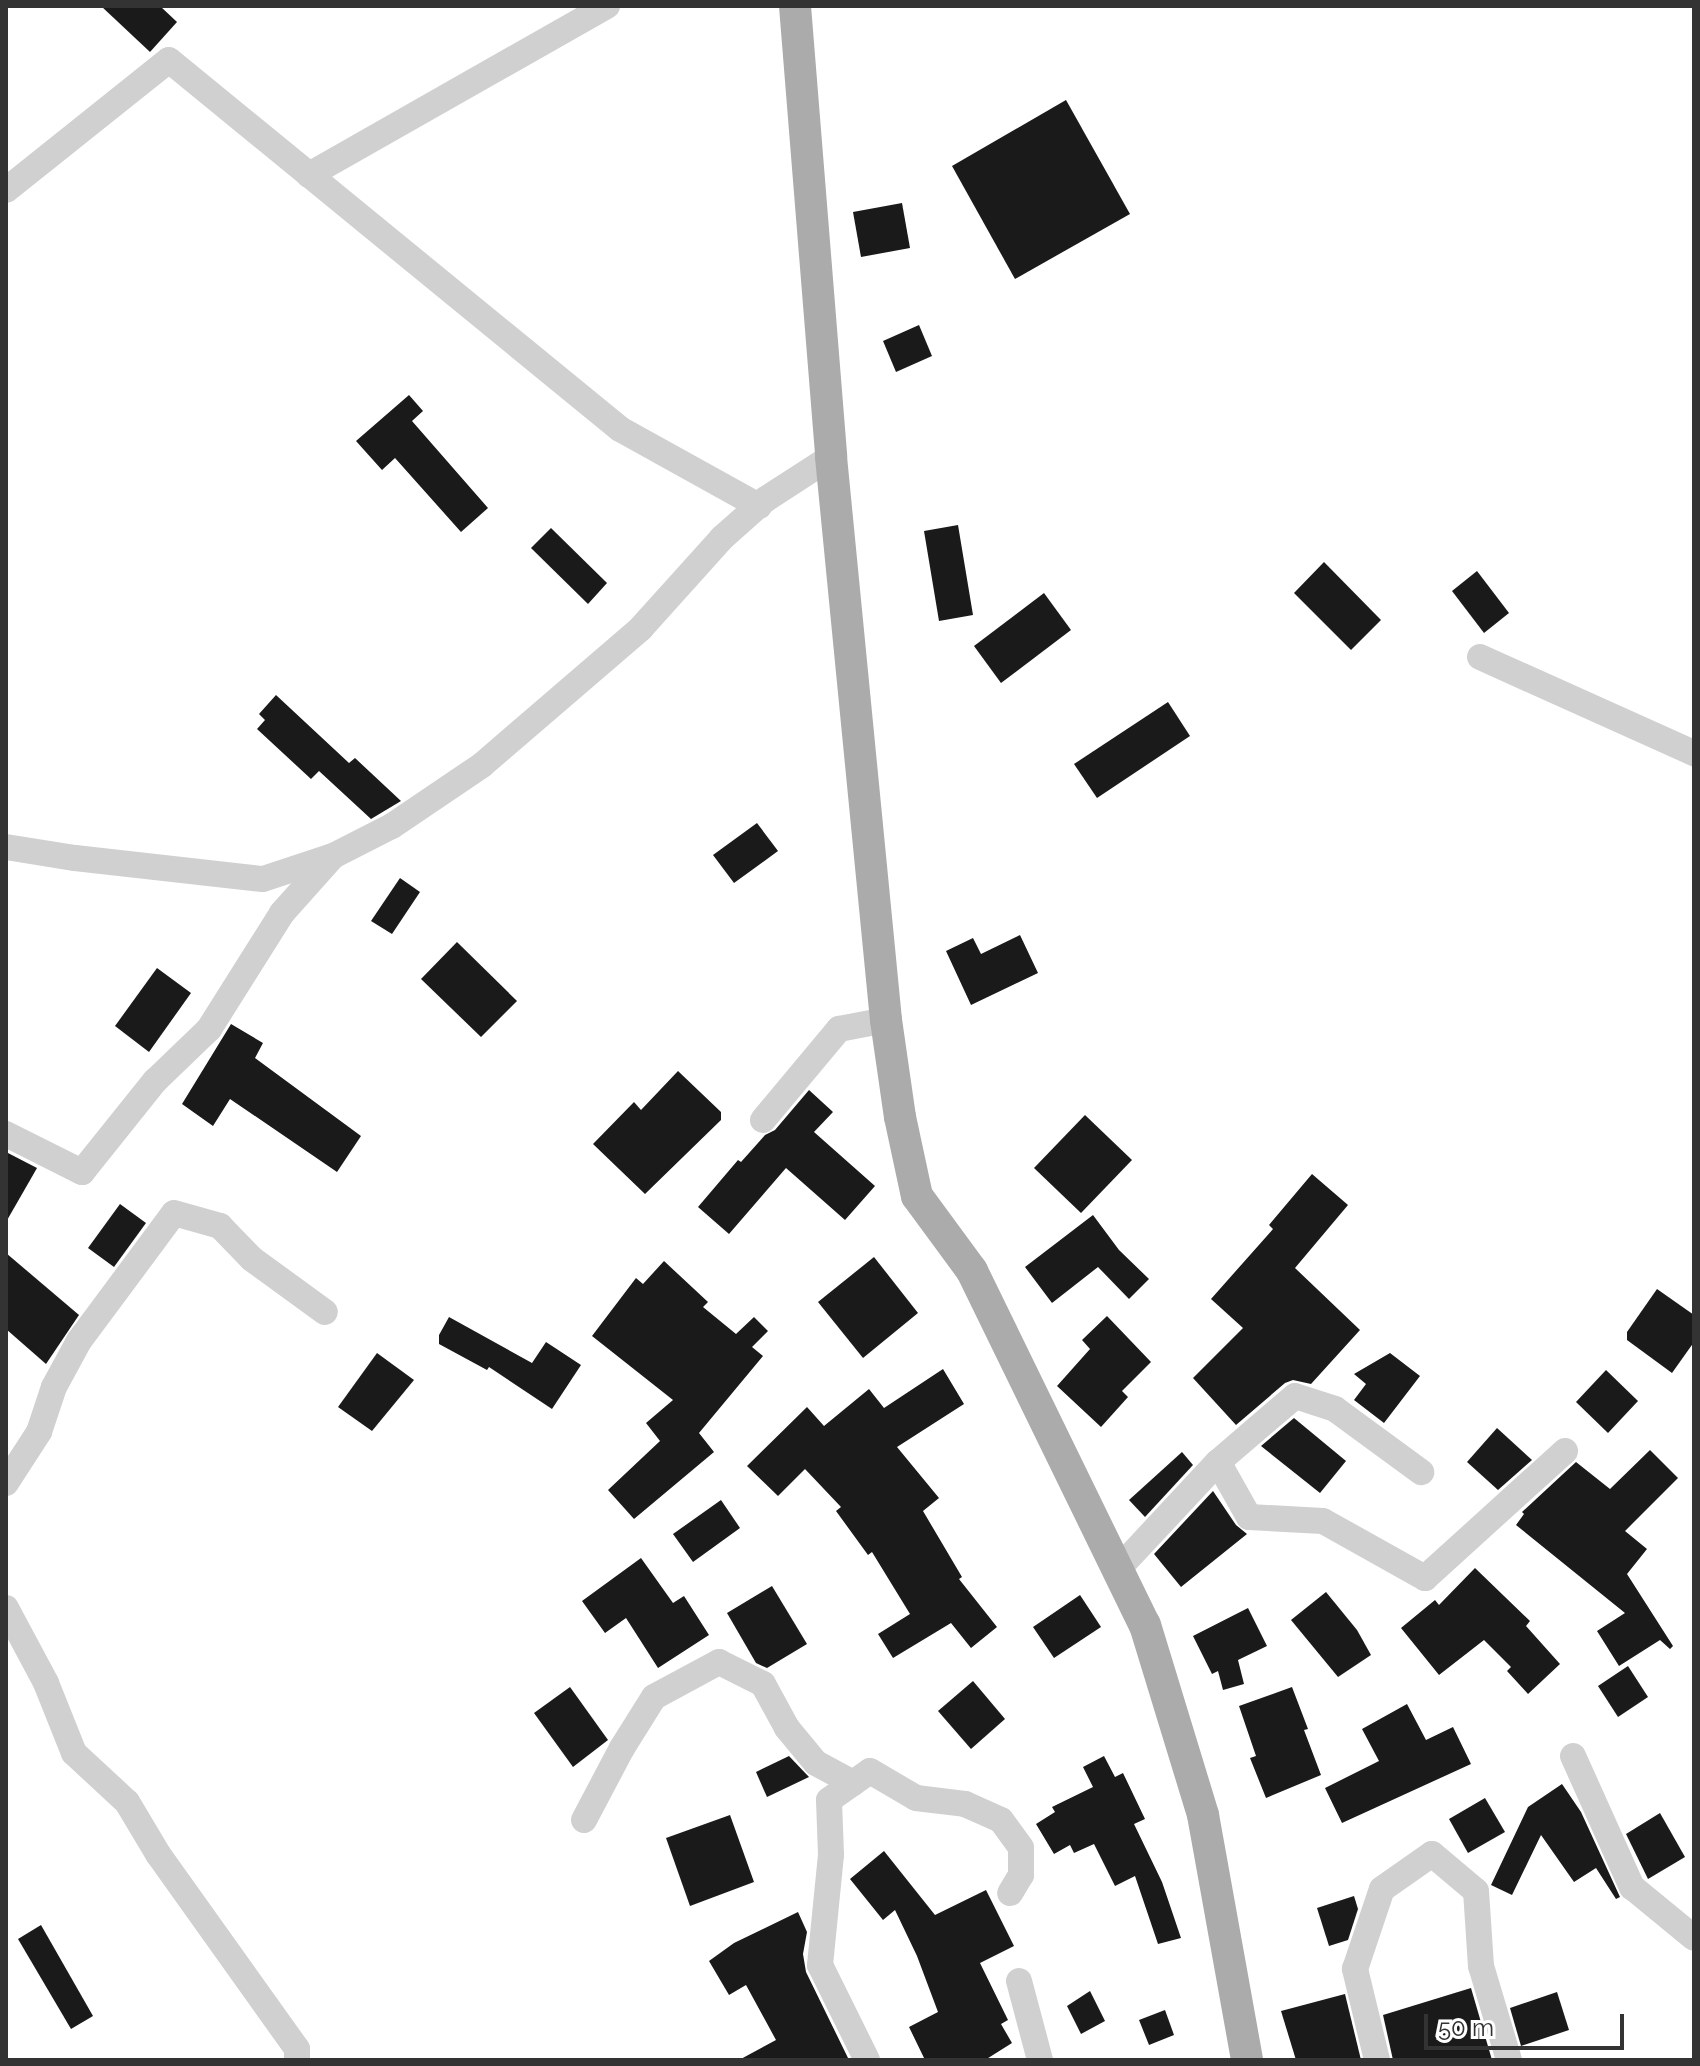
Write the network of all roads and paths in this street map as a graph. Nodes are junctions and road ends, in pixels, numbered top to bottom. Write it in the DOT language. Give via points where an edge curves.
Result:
graph roads {
  1 [pos="607,6"];
  2 [pos="795,6"];
  3 [pos="309,175"];
  4 [pos="6,190"];
  5 [pos="831,457"];
  6 [pos="759,506"];
  7 [pos="1480,657"];
  8 [pos="1694,753"];
  9 [pos="6,847"];
  10 [pos="333,856"];
  11 [pos="886,1020"];
  12 [pos="763,1120"];
  13 [pos="6,1134"];
  14 [pos="325,1312"];
  15 [pos="1565,1451"];
  16 [pos="1218,1462"];
  17 [pos="1421,1472"];
  18 [pos="6,1483"];
  19 [pos="1120,1567"];
  20 [pos="6,1608"];
  21 [pos="1573,1756"];
  22 [pos="853,1783"];
  23 [pos="584,1820"];
  24 [pos="1010,1893"];
  25 [pos="1694,1938"];
  26 [pos="1019,1981"];
  27 [pos="297,2060"];
  28 [pos="867,2060"];
  29 [pos="1040,2060"];
  30 [pos="1247,2060"];
  31 [pos="1377,2060"];
  32 [pos="1509,2060"];
  1 -- 3 [label="street"];
  2 -- 5 [label="main road"];
  3 -- 4 [label="street" via="169,60"];
  3 -- 6 [label="street" via="620,429"];
  5 -- 6 [label="street"];
  5 -- 11 [label="main road"];
  6 -- 10 [label="street" via="722,538 641,628 482,765 392,826"];
  7 -- 8 [label="street"];
  9 -- 10 [label="street" via="263,879"];
  10 -- 13 [label="street" via="282,913 209,1029 155,1081 82,1172"];
  11 -- 12 [label="street" via="839,1029"];
  11 -- 19 [label="main road" via="917,1196 972,1271"];
  14 -- 18 [label="street" via="252,1259 220,1226 174,1213 79,1341 54,1387 39,1432"];
  15 -- 16 [label="street" via="1425,1578 1323,1521 1249,1517"];
  16 -- 17 [label="street" via="1295,1396 1335,1409"];
  16 -- 19 [label="street"];
  19 -- 30 [label="main road" via="1145,1625 1203,1815"];
  20 -- 27 [label="street" via="46,1683 74,1753 127,1802 297,2049"];
  21 -- 25 [label="street" via="1632,1887"];
  22 -- 23 [label="street" via="816,1763 787,1728 763,1684 719,1662 654,1697"];
  22 -- 24 [label="street" via="870,1771 916,1798 965,1804 1001,1820 1021,1848 1021,1875"];
  22 -- 28 [label="street" via="829,1800 831,1855 820,1965"];
  26 -- 29 [label="street"];
  31 -- 32 [label="street" via="1355,1969 1382,1889 1432,1854 1476,1891 1481,1966"];
}
